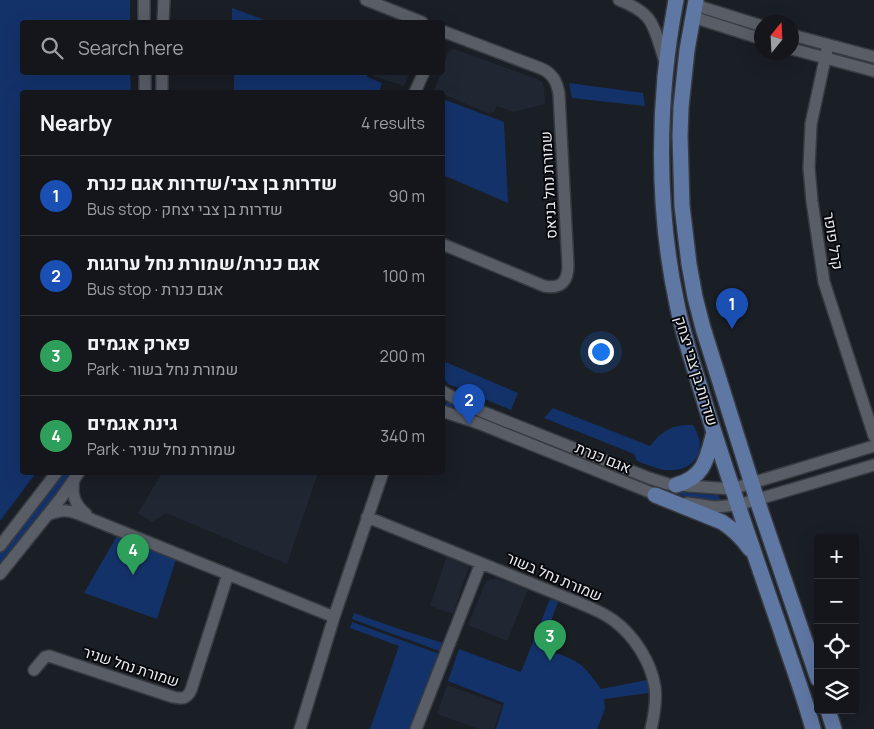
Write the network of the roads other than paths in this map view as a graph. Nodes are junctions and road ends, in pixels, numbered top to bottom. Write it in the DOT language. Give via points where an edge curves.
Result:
graph roads {
  1 [pos="144,0"];
  2 [pos="164,0"];
  3 [pos="366,0"];
  4 [pos="619,0"];
  5 [pos="676,0"];
  6 [pos="695,7"];
  7 [pos="144,20"];
  8 [pos="163,20"];
  9 [pos="417,20"];
  10 [pos="754,24"];
  11 [pos="445,32"];
  12 [pos="754,36"];
  13 [pos="799,37"];
  14 [pos="828,45"];
  15 [pos="799,50"];
  16 [pos="874,57"];
  17 [pos="825,58"];
  18 [pos="666,66"];
  19 [pos="874,71"];
  20 [pos="145,75"];
  21 [pos="162,75"];
  22 [pos="423,75"];
  23 [pos="145,90"];
  24 [pos="162,90"];
  25 [pos="416,90"];
  26 [pos="445,245"];
  27 [pos="445,393"];
  28 [pos="445,412"];
  29 [pos="714,431"];
  30 [pos="874,436"];
  31 [pos="874,446"];
  32 [pos="874,465"];
  33 [pos="54,475"];
  34 [pos="382,475"];
  35 [pos="76,476"];
  36 [pos="752,482"];
  37 [pos="676,485"];
  38 [pos="732,489"];
  39 [pos="655,495"];
  40 [pos="757,500"];
  41 [pos="738,505"];
  42 [pos="47,515"];
  43 [pos="367,517"];
  44 [pos="92,519"];
  45 [pos="0,546"];
  46 [pos="755,555"];
  47 [pos="481,563"];
  48 [pos="0,574"];
  49 [pos="228,574"];
  50 [pos="334,617"];
  51 [pos="815,669"];
  52 [pos="34,670"];
  53 [pos="829,714"];
  54 [pos="300,729"];
  55 [pos="416,729"];
  56 [pos="651,729"];
  57 [pos="813,729"];
  58 [pos="834,729"];
  1 -- 7 [label="street"];
  2 -- 8 [label="street"];
  3 -- 9 [label="street"];
  4 -- 18 [label="street" via="647,17"];
  5 -- 18 [label="main road, שדרות בן צבי יצחק"];
  6 -- 10 [label="street"];
  6 -- 12 [label="street"];
  6 -- 36 [label="main road, שדרות בן צבי יצחק" via="684,73 681,117 685,236 702,328"];
  11 -- 26 [label="street, שמורת נחל בניאס" via="540,68 557,84 567,278 558,285 544,286"];
  13 -- 14 [label="street"];
  14 -- 16 [label="street"];
  14 -- 17 [label="street, קרל פופר"];
  15 -- 17 [label="street"];
  17 -- 19 [label="street"];
  17 -- 30 [label="street, קרל פופר" via="811,124 809,168 812,201 824,282"];
  18 -- 29 [label="main road, שדרות בן צבי יצחק" via="662,138 665,234 685,339"];
  20 -- 23 [label="street"];
  21 -- 24 [label="street"];
  22 -- 25 [label="street"];
  27 -- 37 [label="street, אגם כנרת" via="473,408 623,468"];
  28 -- 39 [label="street, אגם כנרת"];
  29 -- 37 [label="main road" via="700,470 694,477"];
  29 -- 38 [label="main road, שדרות בן צבי יצחק"];
  31 -- 36 [label="street, אגם כנרת"];
  32 -- 40 [label="street, אגם כנרת"];
  33 -- 45 [label="street"];
  34 -- 43 [label="street"];
  35 -- 42 [label="street"];
  35 -- 44 [label="street" via="72,489 75,502"];
  36 -- 38 [label="street, אגם כנרת"];
  36 -- 40 [label="main road, שדרות בן צבי יצחק"];
  37 -- 38 [label="street, אגם כנרת"];
  38 -- 41 [label="main road, שדרות בן צבי יצחק"];
  39 -- 41 [label="street, אגם כנרת" via="701,506"];
  39 -- 46 [label="main road" via="722,522 732,528"];
  40 -- 41 [label="street, אגם כנרת"];
  40 -- 51 [label="main road, שדרות בן צבי יצחק"];
  41 -- 46 [label="main road, שדרות בן צבי יצחק"];
  42 -- 44 [label="street" via="62,510"];
  42 -- 48 [label="street"];
  43 -- 47 [label="street, שמורת נחל בשור"];
  43 -- 50 [label="street"];
  44 -- 49 [label="street"];
  46 -- 57 [label="main road, שדרות בן צבי יצחק"];
  47 -- 55 [label="street"];
  47 -- 56 [label="street, שמורת נחל בשור" via="600,612 622,627 639,648 652,675 655,699"];
  49 -- 50 [label="street"];
  49 -- 52 [label="street, שמורת נחל שניר" via="191,690 185,698 173,697 48,656"];
  50 -- 54 [label="street"];
  53 -- 58 [label="main road"];
}
